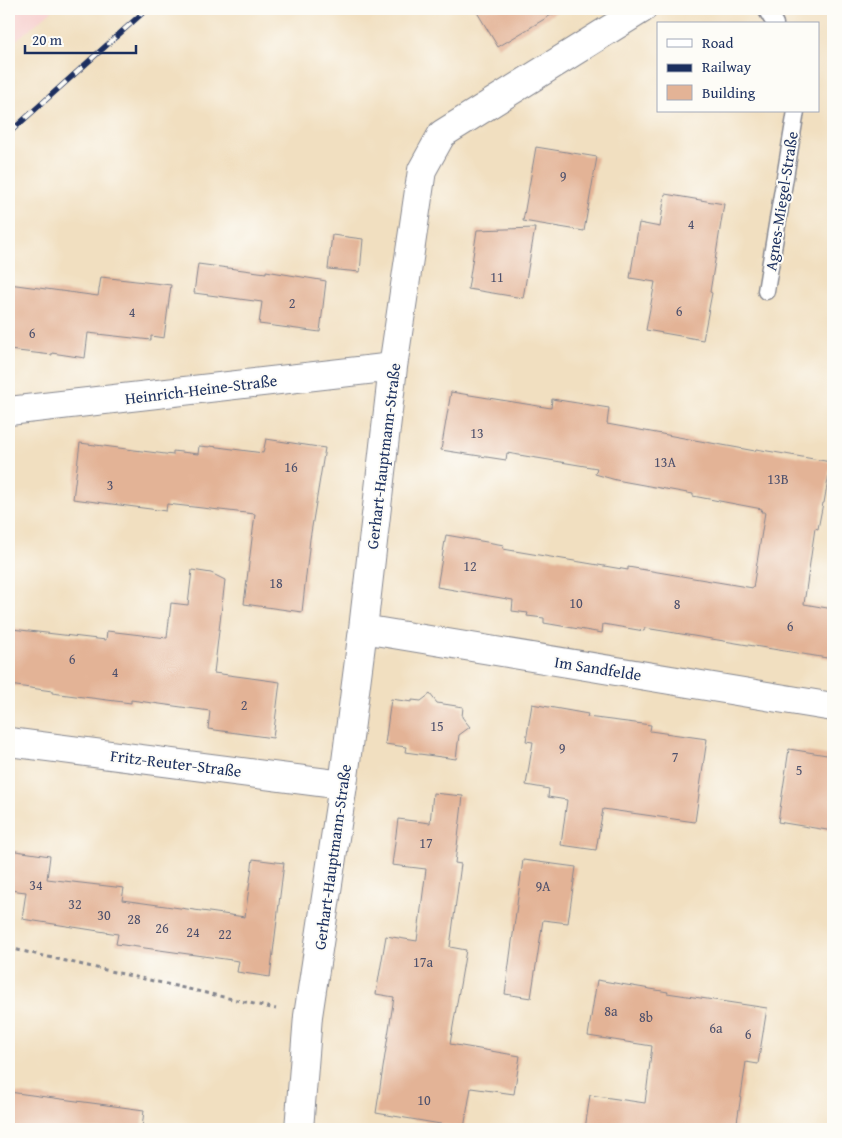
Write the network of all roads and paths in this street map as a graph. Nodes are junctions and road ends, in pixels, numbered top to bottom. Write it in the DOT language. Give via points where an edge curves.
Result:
graph roads {
  1 [pos="642,9"];
  2 [pos="766,9"];
  3 [pos="774,22"];
  4 [pos="796,112"];
  5 [pos="766,291"];
  6 [pos="393,367"];
  7 [pos="9,411"];
  8 [pos="363,629"];
  9 [pos="833,707"];
  10 [pos="9,742"];
  11 [pos="343,785"];
  12 [pos="9,948"];
  13 [pos="308,1016"];
  14 [pos="299,1129"];
  1 -- 6 [label="street, Gerhart-Hauptmann-Straße" via="442,134 422,170"];
  2 -- 3 [label="lane"];
  4 -- 5 [label="lane, Agnes-Miegel-Straße"];
  6 -- 7 [label="street, Heinrich-Heine-Straße"];
  6 -- 8 [label="street, Gerhart-Hauptmann-Straße"];
  8 -- 9 [label="street, Im Sandfelde"];
  8 -- 11 [label="street, Gerhart-Hauptmann-Straße"];
  10 -- 11 [label="street, Fritz-Reuter-Straße"];
  11 -- 13 [label="street, Gerhart-Hauptmann-Straße"];
  12 -- 13 [label="path"];
  13 -- 14 [label="street, Gerhart-Hauptmann-Straße"];
}
